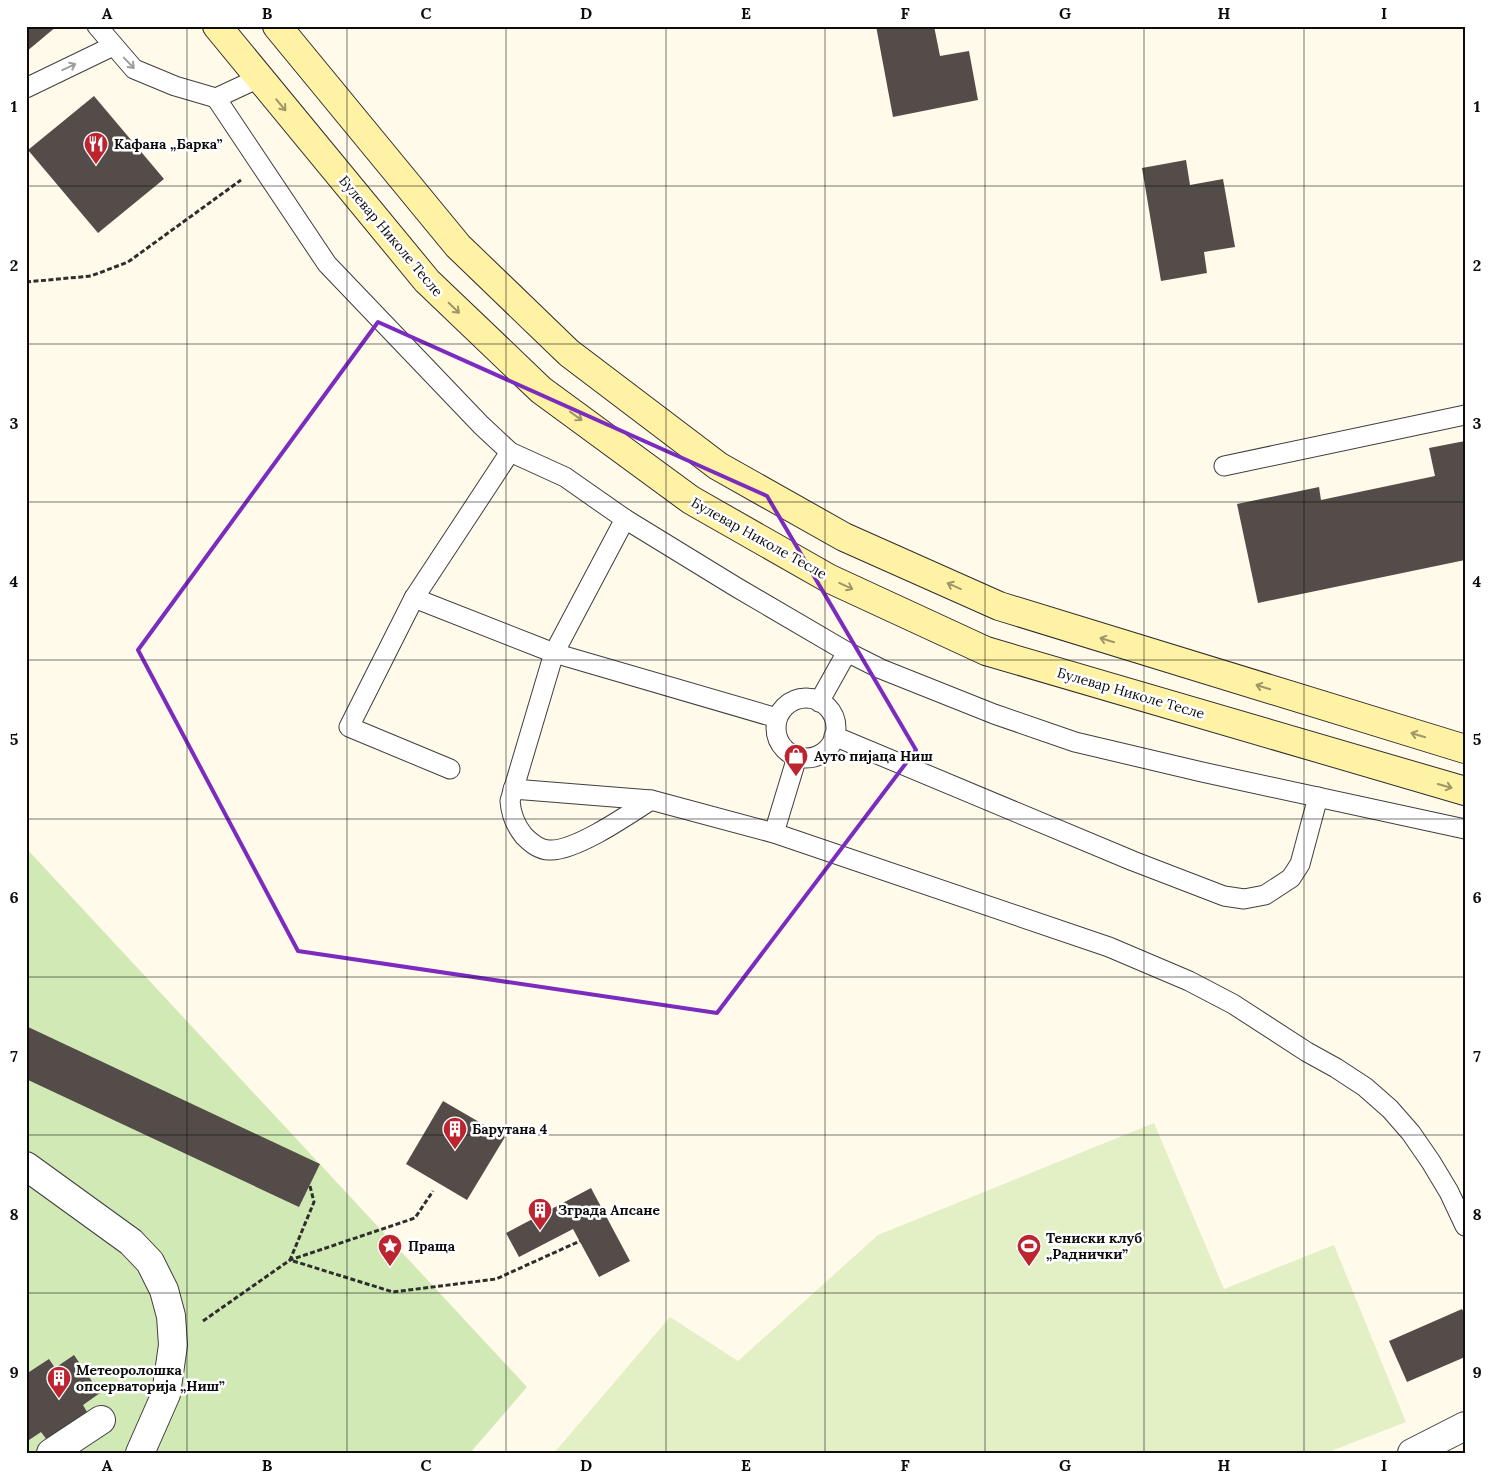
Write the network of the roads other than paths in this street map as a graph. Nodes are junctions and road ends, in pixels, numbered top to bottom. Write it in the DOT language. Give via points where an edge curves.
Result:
graph roads {
  1 [pos="97,26"];
  2 [pos="217,26"];
  3 [pos="278,26"];
  4 [pos="113,46"];
  5 [pos="258,78"];
  6 [pos="26,88"];
  7 [pos="216,98"];
  8 [pos="1465,415"];
  9 [pos="510,452"];
  10 [pos="1224,466"];
  11 [pos="625,518"];
  12 [pos="414,598"];
  13 [pos="847,652"];
  14 [pos="554,653"];
  15 [pos="819,702"];
  16 [pos="778,718"];
  17 [pos="834,736"];
  18 [pos="1465,749"];
  19 [pos="797,757"];
  20 [pos="450,769"];
  21 [pos="514,789"];
  22 [pos="1465,791"];
  23 [pos="1318,797"];
  24 [pos="651,800"];
  25 [pos="1465,829"];
  26 [pos="774,833"];
  27 [pos="26,1166"];
  28 [pos="1465,1226"];
  29 [pos="101,1420"];
  30 [pos="1465,1426"];
  31 [pos="51,1453"];
  32 [pos="140,1453"];
  33 [pos="1412,1453"];
  1 -- 4 [label="lane"];
  2 -- 5 [label="main road, Булевар Николе Тесле"];
  18 -- 3 [label="main road, one-way" via="998,606 844,537 718,466 569,353 458,246"];
  6 -- 4 [label="lane, one-way"];
  4 -- 7 [label="lane, one-way" via="134,69"];
  5 -- 7 [label="lane"];
  5 -- 22 [label="main road, Булевар Николе Тесле, one-way" via="426,282 541,390 690,500 828,578 986,651"];
  7 -- 9 [label="lane" via="327,264"];
  8 -- 10 [label="lane"];
  9 -- 11 [label="lane" via="565,477"];
  9 -- 12 [label="lane"];
  11 -- 13 [label="lane"];
  11 -- 14 [label="lane"];
  12 -- 14 [label="lane"];
  12 -- 20 [label="lane" via="349,727"];
  13 -- 15 [label="lane"];
  13 -- 23 [label="lane" via="881,670 1075,742"];
  14 -- 16 [label="lane"];
  14 -- 21 [label="lane"];
  15 -- 16 [label="lane" via="799,699 782,710"];
  15 -- 17 [label="lane" via="833,716"];
  16 -- 19 [label="lane" via="776,728 781,746"];
  17 -- 19 [label="lane" via="824,751 816,756"];
  17 -- 23 [label="lane" via="1133,861 1224,896 1244,899 1265,895 1291,878 1300,864"];
  19 -- 26 [label="lane"];
  21 -- 24 [label="lane"];
  21 -- 24 [label="lane" via="510,801 511,814 519,830 541,849 551,850 568,847 597,833"];
  23 -- 25 [label="lane"];
  24 -- 26 [label="lane"];
  26 -- 28 [label="lane" via="1109,947 1233,1004 1365,1087 1390,1109 1431,1162"];
  27 -- 32 [label="street" via="131,1242 150,1262 164,1290 171,1316 173,1345 166,1394"];
  29 -- 31 [label="street"];
  30 -- 33 [label="street"];
}
